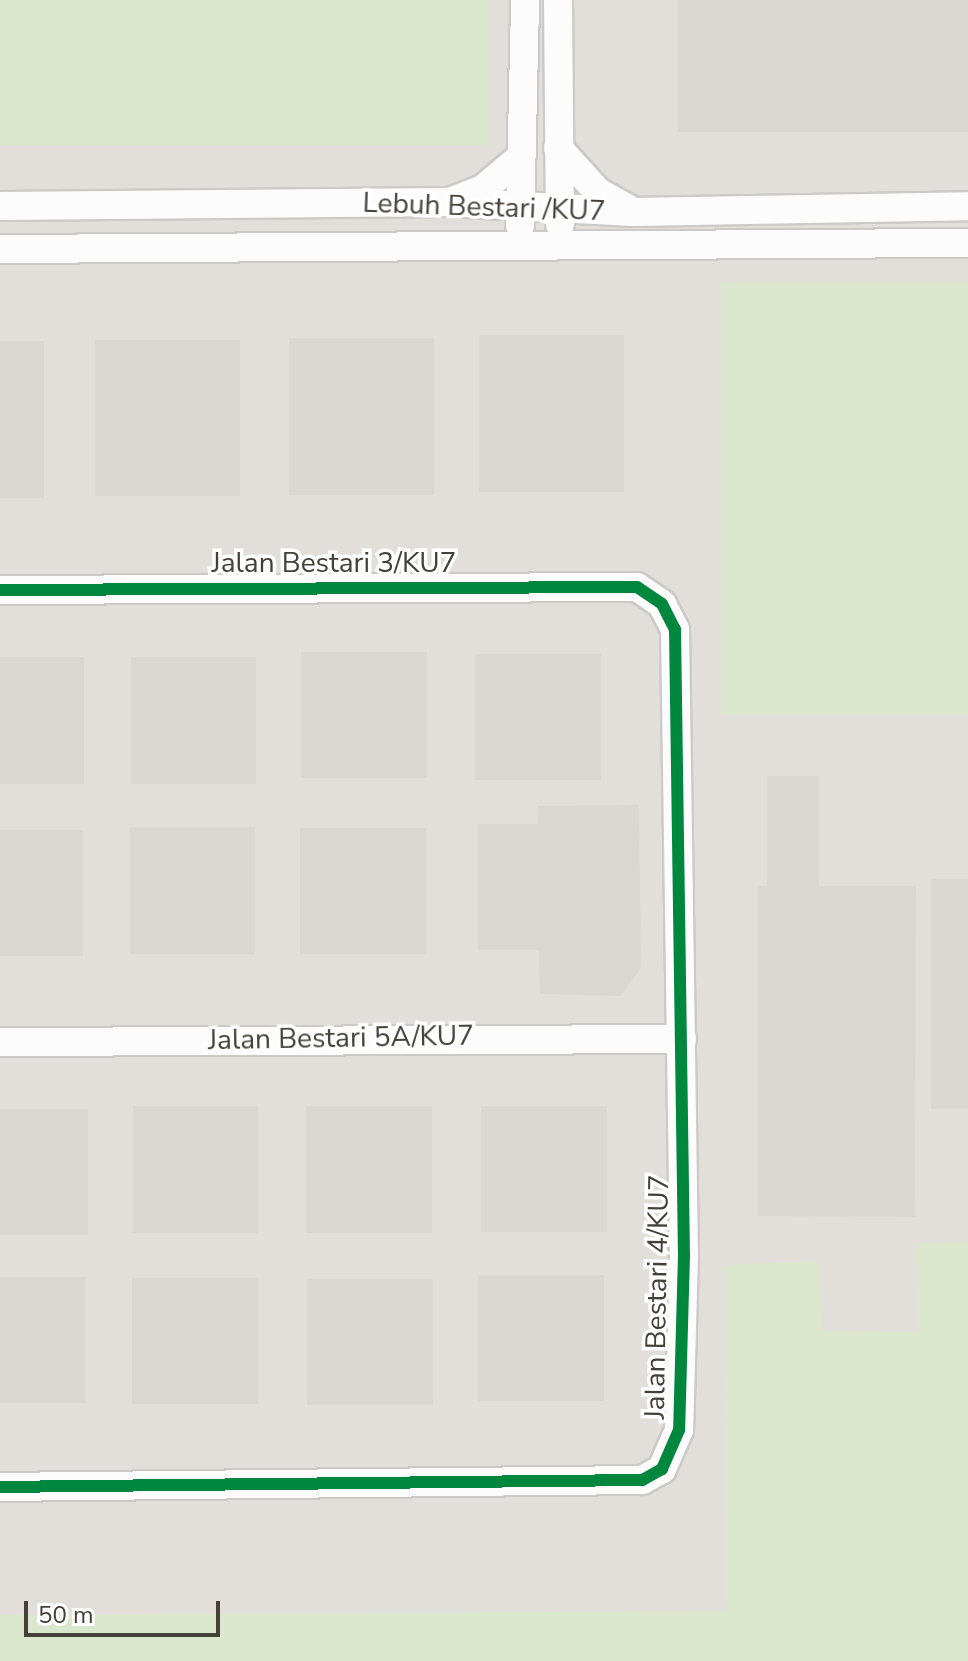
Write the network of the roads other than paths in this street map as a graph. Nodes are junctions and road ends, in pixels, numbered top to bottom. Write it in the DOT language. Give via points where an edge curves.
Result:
graph roads {
  1 [pos="525,0"];
  2 [pos="558,0"];
  3 [pos="558,148"];
  4 [pos="521,157"];
  5 [pos="448,202"];
  6 [pos="0,206"];
  7 [pos="968,206"];
  8 [pos="520,208"];
  9 [pos="559,208"];
  10 [pos="633,212"];
  11 [pos="968,243"];
  12 [pos="561,245"];
  13 [pos="521,246"];
  14 [pos="0,249"];
  15 [pos="0,590"];
  16 [pos="662,604"];
  17 [pos="682,1039"];
  18 [pos="0,1042"];
  19 [pos="0,1487"];
  1 -- 4 [label="street"];
  2 -- 3 [label="street"];
  3 -- 9 [label="street"];
  3 -- 10 [label="street" via="598,192"];
  4 -- 5 [label="street" via="483,189"];
  4 -- 8 [label="street"];
  5 -- 6 [label="street, Lebuh Bestari /KU7"];
  5 -- 8 [label="street, Lebuh Bestari /KU7"];
  7 -- 10 [label="street, Lebuh Bestari /KU7"];
  8 -- 9 [label="street, Lebuh Bestari /KU7"];
  8 -- 13 [label="street"];
  9 -- 10 [label="street, Lebuh Bestari /KU7"];
  9 -- 12 [label="street"];
  11 -- 12 [label="street, Lebuh Bestari /KU7"];
  12 -- 13 [label="street, Lebuh Bestari /KU7"];
  13 -- 14 [label="street, Lebuh Bestari /KU7"];
  15 -- 16 [label="street, Jalan Bestari 3/KU7" via="637,587"];
  16 -- 17 [label="street, Jalan Bestari 4/KU7" via="675,629"];
  17 -- 18 [label="street, Jalan Bestari 5A/KU7"];
  17 -- 19 [label="street, Jalan Bestari 4/KU7" via="679,1430 662,1469 642,1480"];
}
